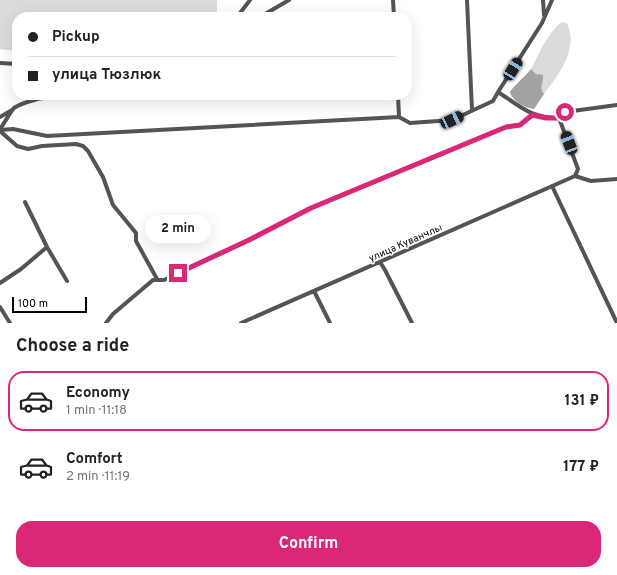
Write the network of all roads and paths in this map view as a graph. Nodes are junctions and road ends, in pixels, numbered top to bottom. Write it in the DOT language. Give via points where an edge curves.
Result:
graph roads {
  1 [pos="250,0"];
  2 [pos="289,0"];
  3 [pos="393,0"];
  4 [pos="467,0"];
  5 [pos="543,0"];
  6 [pos="552,0"];
  7 [pos="241,12"];
  8 [pos="269,12"];
  9 [pos="394,12"];
  10 [pos="542,23"];
  11 [pos="0,63"];
  12 [pos="12,64"];
  13 [pos="498,92"];
  14 [pos="34,100"];
  15 [pos="398,100"];
  16 [pos="617,105"];
  17 [pos="14,109"];
  18 [pos="472,110"];
  19 [pos="532,115"];
  20 [pos="0,117"];
  21 [pos="399,117"];
  22 [pos="559,118"];
  23 [pos="0,130"];
  24 [pos="575,176"];
  25 [pos="617,179"];
  26 [pos="552,186"];
  27 [pos="25,202"];
  28 [pos="47,247"];
  29 [pos="380,262"];
  30 [pos="157,279"];
  31 [pos="67,281"];
  32 [pos="0,283"];
  33 [pos="314,291"];
  34 [pos="0,307"];
  35 [pos="10,323"];
  36 [pos="106,323"];
  37 [pos="243,323"];
  38 [pos="330,323"];
  39 [pos="412,323"];
  40 [pos="617,323"];
  1 -- 7 [label="street"];
  2 -- 8 [label="street"];
  3 -- 9 [label="street"];
  4 -- 18 [label="street"];
  5 -- 10 [label="street"];
  6 -- 10 [label="street"];
  10 -- 13 [label="street"];
  11 -- 12 [label="street"];
  13 -- 18 [label="street" via="493,101"];
  13 -- 19 [label="street"];
  14 -- 17 [label="street"];
  15 -- 21 [label="street"];
  16 -- 22 [label="street" via="565,112"];
  17 -- 20 [label="street"];
  17 -- 23 [label="street"];
  18 -- 21 [label="street" via="452,120 410,122"];
  19 -- 22 [label="street"];
  19 -- 30 [label="street" via="520,125 506,127 311,208 164,280"];
  21 -- 23 [label="street" via="47,136 13,129"];
  22 -- 24 [label="street" via="578,169"];
  23 -- 30 [label="street" via="17,146 28,149 76,144 83,146 103,177 113,205 136,234 136,241"];
  24 -- 25 [label="street" via="590,181"];
  24 -- 26 [label="street, улица Куванчлы"];
  26 -- 29 [label="street, улица Куванчлы"];
  26 -- 40 [label="street"];
  27 -- 28 [label="street"];
  28 -- 31 [label="street"];
  28 -- 32 [label="street"];
  29 -- 33 [label="street, улица Куванчлы"];
  29 -- 39 [label="street"];
  30 -- 36 [label="street" via="113,314"];
  33 -- 37 [label="street, улица Куванчлы"];
  33 -- 38 [label="street"];
  34 -- 35 [label="street"];
}
